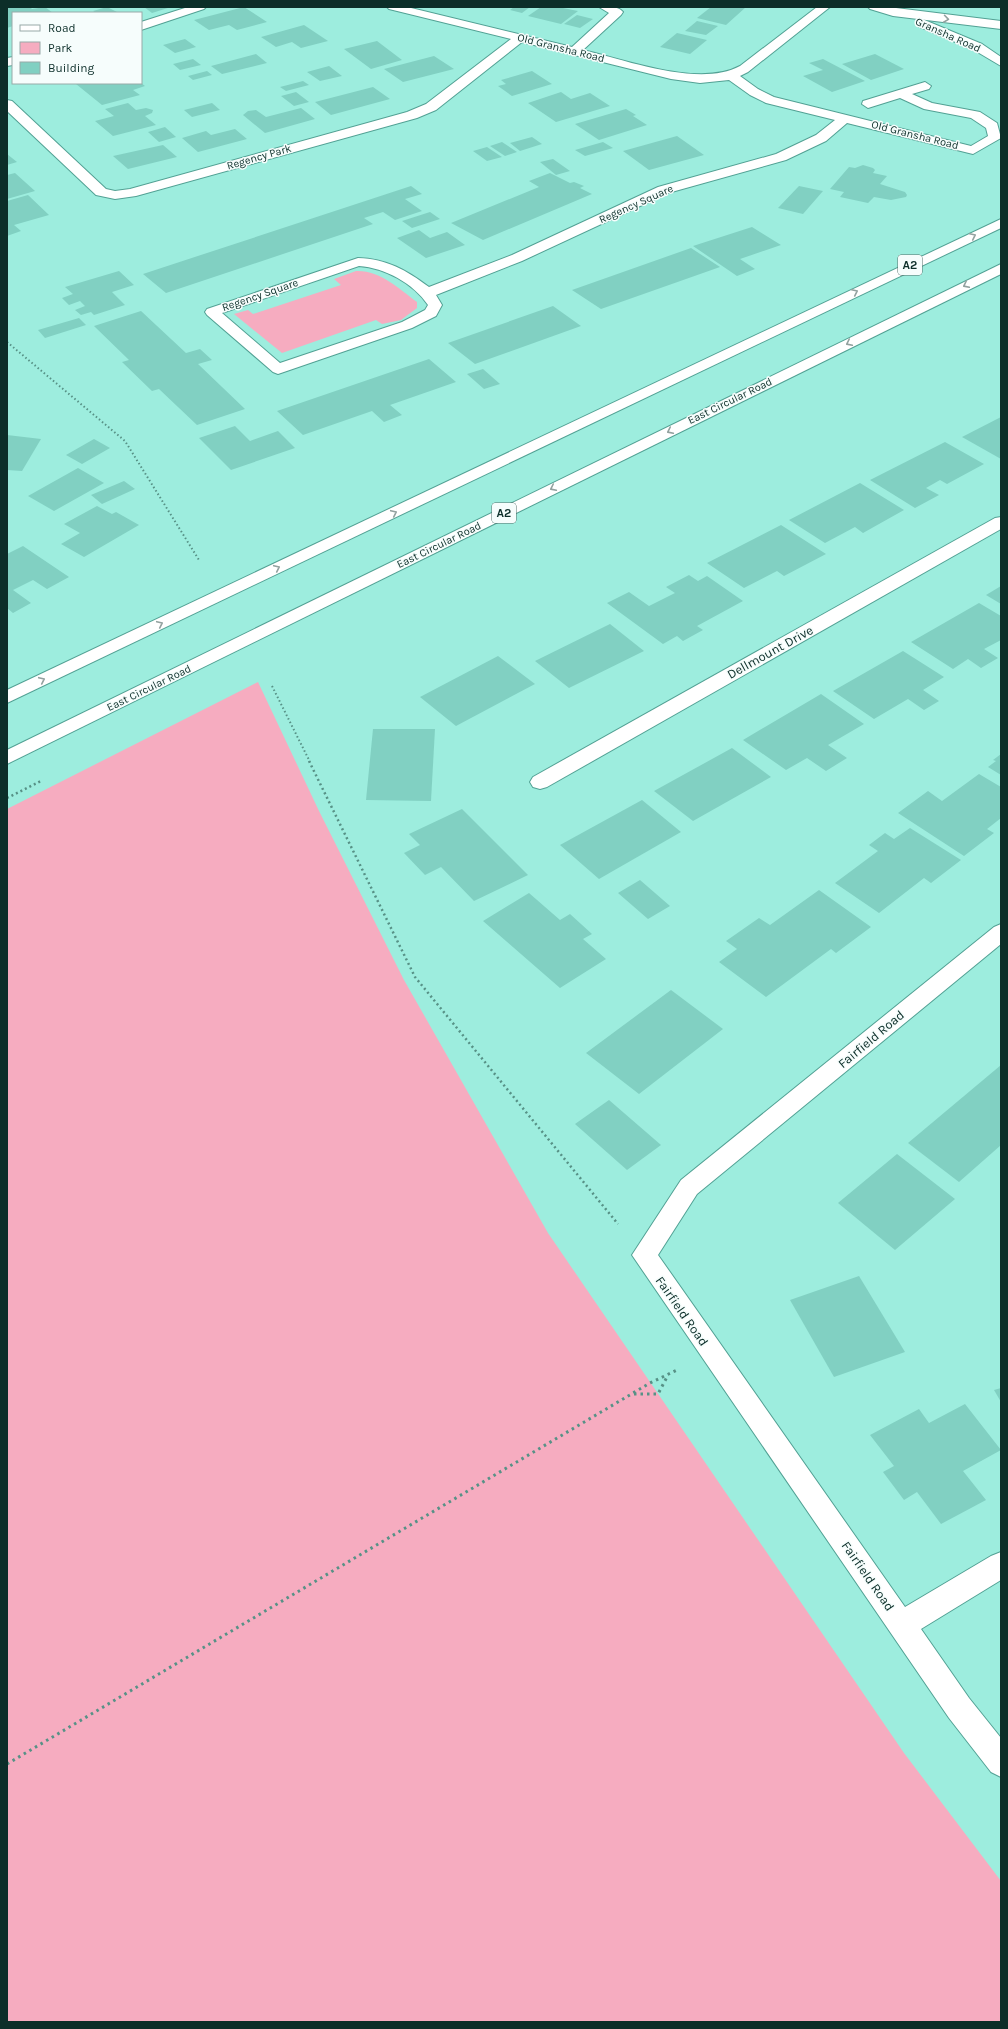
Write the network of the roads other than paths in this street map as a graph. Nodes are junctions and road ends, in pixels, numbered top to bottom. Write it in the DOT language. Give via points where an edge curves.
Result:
graph roads {
  1 [pos="200,7"];
  2 [pos="393,7"];
  3 [pos="605,7"];
  4 [pos="824,7"];
  5 [pos="874,7"];
  6 [pos="893,12"];
  7 [pos="1001,25"];
  8 [pos="142,26"];
  9 [pos="520,38"];
  10 [pos="575,51"];
  11 [pos="1001,62"];
  12 [pos="731,76"];
  13 [pos="925,86"];
  14 [pos="901,94"];
  15 [pos="7,104"];
  16 [pos="868,104"];
  17 [pos="845,118"];
  18 [pos="1001,223"];
  19 [pos="1001,268"];
  20 [pos="427,293"];
  21 [pos="1001,522"];
  22 [pos="7,697"];
  23 [pos="7,758"];
  24 [pos="540,782"];
  25 [pos="1001,932"];
  26 [pos="1001,1565"];
  27 [pos="901,1624"];
  28 [pos="1001,1762"];
  1 -- 8 [label="main road"];
  2 -- 9 [label="main road, Old Gransha Road"];
  3 -- 10 [label="main road" via="617,12"];
  4 -- 12 [label="main road, Old Gransha Road" via="744,69"];
  5 -- 6 [label="main road, Gransha Road"];
  6 -- 7 [label="main road, Gransha Road, one-way"];
  6 -- 11 [label="main road, Gransha Road" via="978,47"];
  9 -- 10 [label="main road, Old Gransha Road"];
  9 -- 15 [label="main road, Regency Park" via="431,107 131,193 114,195 101,192"];
  10 -- 12 [label="main road, Old Gransha Road" via="671,75 700,79"];
  12 -- 17 [label="main road, Old Gransha Road" via="770,100"];
  13 -- 14 [label="main road, Old Gransha Road"];
  14 -- 16 [label="main road, Old Gransha Road"];
  14 -- 17 [label="main road, Old Gransha Road" via="929,106 975,115 992,126 995,137 973,150"];
  17 -- 20 [label="main road, Regency Square" via="821,138 781,156 663,190 518,258"];
  22 -- 18 [label="main road, A2, one-way"];
  19 -- 23 [label="main road, East Circular Road / A2, one-way"];
  20 -- 20 [label="main road, Regency Square" via="435,305 431,313 407,325 278,369 212,312 358,262 375,262 394,269"];
  21 -- 24 [label="main road, Dellmount Drive"];
  25 -- 27 [label="main road, Fairfield Road" via="689,1187 644,1256"];
  26 -- 27 [label="main road"];
  27 -- 28 [label="main road, Fairfield Road" via="959,1708"];
}
